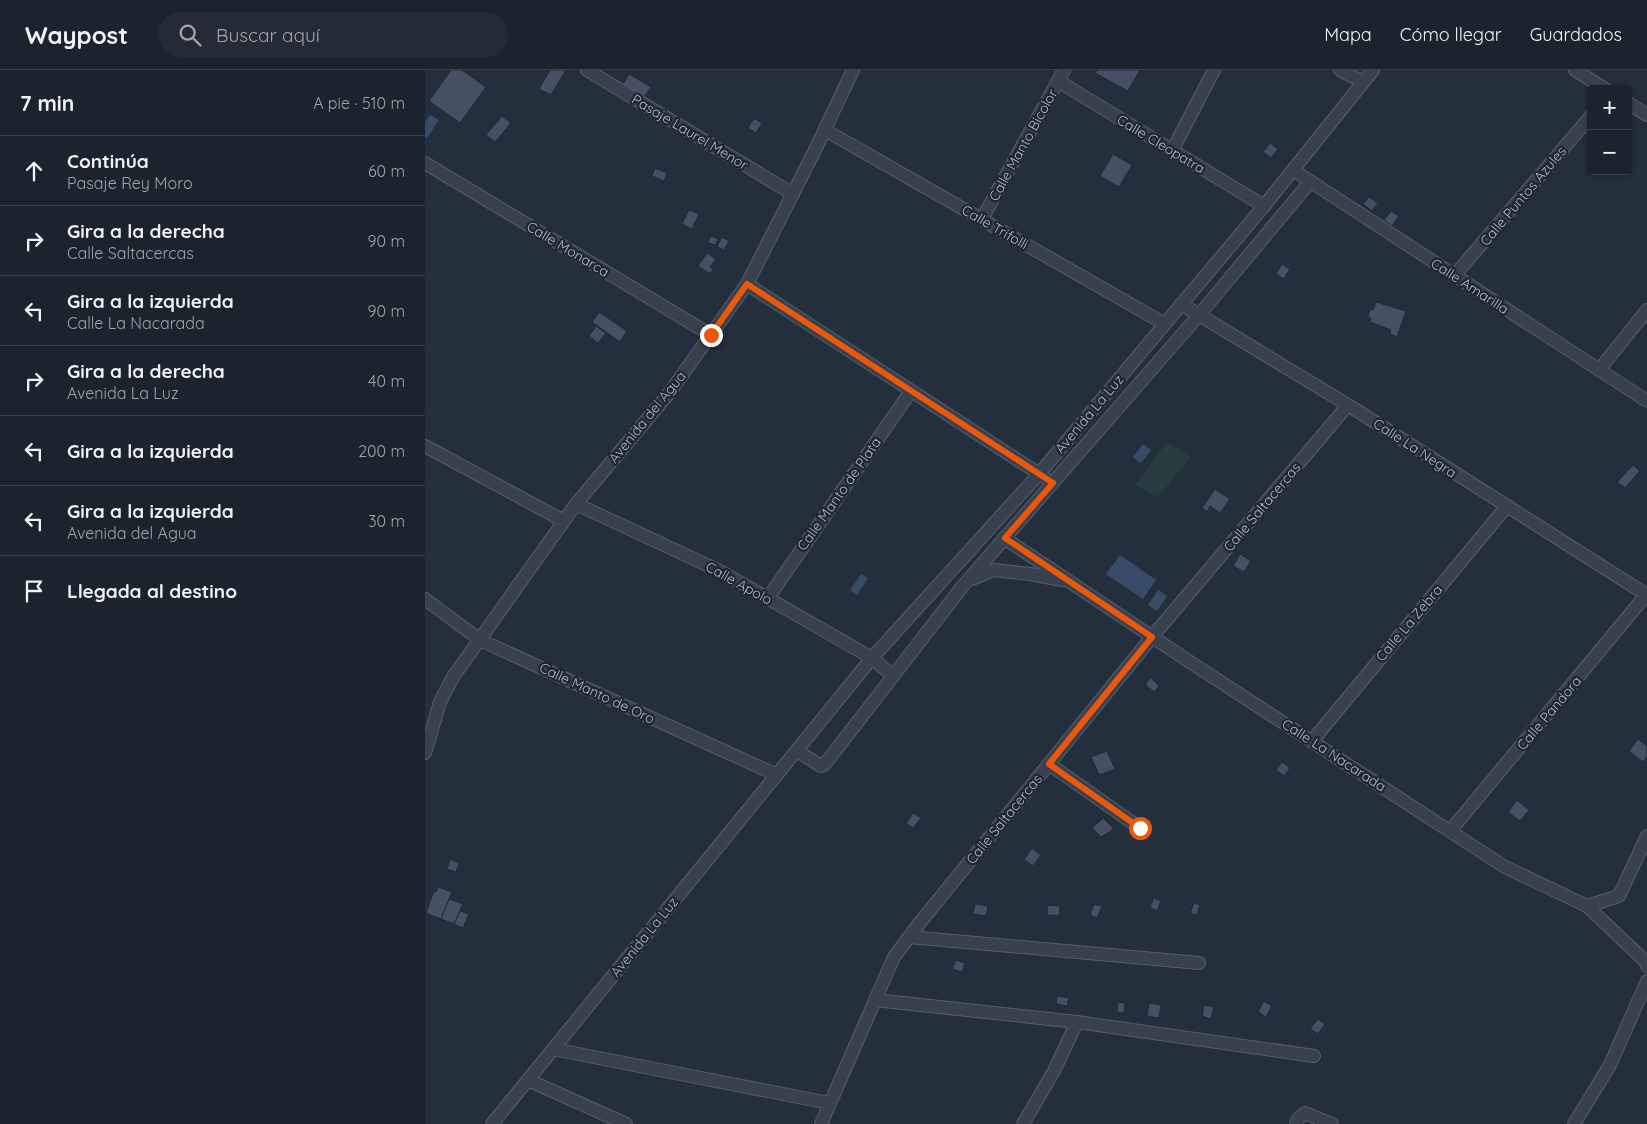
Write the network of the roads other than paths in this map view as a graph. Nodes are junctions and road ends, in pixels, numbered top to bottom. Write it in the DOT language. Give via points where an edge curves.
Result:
graph roads {
  1 [pos="587,70"];
  2 [pos="853,70"];
  3 [pos="1214,70"];
  4 [pos="1340,70"];
  5 [pos="1373,70"];
  6 [pos="1575,70"];
  7 [pos="1061,75"];
  8 [pos="1363,82"];
  9 [pos="1599,85"];
  10 [pos="1632,106"];
  11 [pos="1647,115"];
  12 [pos="1587,121"];
  13 [pos="825,130"];
  14 [pos="1172,151"];
  15 [pos="425,163"];
  16 [pos="1293,170"];
  17 [pos="1310,182"];
  18 [pos="793,194"];
  19 [pos="1264,206"];
  20 [pos="982,219"];
  21 [pos="1455,276"];
  22 [pos="747,284"];
  23 [pos="1181,304"];
  24 [pos="1647,310"];
  25 [pos="1199,315"];
  26 [pos="1165,324"];
  27 [pos="711,335"];
  28 [pos="1599,370"];
  29 [pos="911,390"];
  30 [pos="1647,401"];
  31 [pos="1348,405"];
  32 [pos="425,446"];
  33 [pos="1039,474"];
  34 [pos="1053,483"];
  35 [pos="576,504"];
  36 [pos="1507,506"];
  37 [pos="564,521"];
  38 [pos="1005,538"];
  39 [pos="1069,582"];
  40 [pos="965,584"];
  41 [pos="933,592"];
  42 [pos="1647,595"];
  43 [pos="768,598"];
  44 [pos="425,600"];
  45 [pos="1152,637"];
  46 [pos="480,640"];
  47 [pos="873,658"];
  48 [pos="893,676"];
  49 [pos="1312,740"];
  50 [pos="797,751"];
  51 [pos="425,753"];
  52 [pos="1049,764"];
  53 [pos="777,775"];
  54 [pos="1140,828"];
  55 [pos="1451,830"];
  56 [pos="1647,836"];
  57 [pos="1587,906"];
  58 [pos="909,937"];
  59 [pos="1199,963"];
  60 [pos="1647,966"];
  61 [pos="1647,981"];
  62 [pos="875,1000"];
  63 [pos="1077,1022"];
  64 [pos="553,1049"];
  65 [pos="1314,1056"];
  66 [pos="528,1080"];
  67 [pos="829,1103"];
  68 [pos="491,1124"];
  69 [pos="626,1124"];
  70 [pos="821,1124"];
  71 [pos="1023,1124"];
  72 [pos="1296,1124"];
  73 [pos="1332,1124"];
  74 [pos="1574,1124"];
  1 -- 18 [label="street, Pasaje Laurel Menor"];
  2 -- 13 [label="street, Avenida del Agua"];
  3 -- 14 [label="street"];
  4 -- 8 [label="street"];
  5 -- 8 [label="street, Avenida La Luz"];
  6 -- 9 [label="street"];
  7 -- 14 [label="street, Calle Cleopatra"];
  7 -- 20 [label="street, Calle Manto Bicolor"];
  8 -- 16 [label="street, Avenida La Luz"];
  10 -- 11 [label="street"];
  12 -- 21 [label="street, Calle Puntos Azules"];
  13 -- 18 [label="street, Avenida del Agua"];
  13 -- 20 [label="street, Calle Trifolli"];
  14 -- 19 [label="street, Calle Cleopatra"];
  15 -- 27 [label="street, Calle Monarca"];
  16 -- 17 [label="street, Calle Amarilla"];
  16 -- 19 [label="street, Avenida La Luz"];
  17 -- 21 [label="street, Calle Amarilla"];
  17 -- 25 [label="street, Avenida La Luz"];
  18 -- 22 [label="street, Avenida del Agua"];
  19 -- 23 [label="street, Avenida La Luz"];
  20 -- 26 [label="street, Calle Trifolli"];
  21 -- 28 [label="street, Calle Amarilla"];
  22 -- 27 [label="street, Avenida del Agua"];
  22 -- 29 [label="street"];
  23 -- 25 [label="street, Calle La Negra"];
  23 -- 26 [label="street, Avenida La Luz"];
  24 -- 28 [label="street"];
  25 -- 31 [label="street, Calle La Negra"];
  25 -- 34 [label="street, Avenida La Luz"];
  26 -- 33 [label="street, Avenida La Luz"];
  27 -- 35 [label="street, Avenida del Agua" via="670,392"];
  28 -- 30 [label="street, Calle Amarilla"];
  29 -- 33 [label="street"];
  29 -- 43 [label="street, Calle Manto de Plata"];
  31 -- 36 [label="street, Calle La Negra"];
  31 -- 45 [label="street, Calle Saltacercas"];
  32 -- 37 [label="street"];
  33 -- 34 [label="street"];
  33 -- 41 [label="street, Avenida La Luz"];
  34 -- 38 [label="street, Avenida La Luz"];
  35 -- 37 [label="street, Avenida del Agua"];
  35 -- 43 [label="street, Calle Apolo" via="720,571"];
  36 -- 42 [label="street, Calle La Negra"];
  36 -- 49 [label="street, Calle La Zebra"];
  37 -- 46 [label="street, Avenida del Agua"];
  38 -- 39 [label="street, Calle La Nacarada"];
  38 -- 40 [label="street, Avenida La Luz"];
  39 -- 40 [label="street" via="994,570"];
  39 -- 45 [label="street, Calle La Nacarada"];
  40 -- 41 [label="street"];
  40 -- 48 [label="street, Avenida La Luz"];
  41 -- 47 [label="street, Avenida La Luz"];
  42 -- 55 [label="street, Calle Pandora"];
  43 -- 47 [label="street, Calle Apolo"];
  44 -- 46 [label="street, Calle Manto de Oro"];
  45 -- 49 [label="street, Calle La Nacarada"];
  45 -- 52 [label="street, Calle Saltacercas"];
  46 -- 51 [label="street, Avenida del Agua" via="447,689"];
  46 -- 53 [label="street, Calle Manto de Oro"];
  47 -- 48 [label="street, Calle Apolo"];
  47 -- 50 [label="street, Avenida La Luz"];
  48 -- 50 [label="street, Avenida La Luz" via="825,764 821,766"];
  49 -- 55 [label="street, Calle La Nacarada"];
  50 -- 53 [label="street, Avenida La Luz"];
  52 -- 54 [label="street"];
  52 -- 58 [label="street, Calle Saltacercas"];
  53 -- 64 [label="street, Avenida La Luz"];
  55 -- 57 [label="street, Calle La Nacarada" via="1505,867"];
  56 -- 57 [label="street" via="1619,896"];
  57 -- 60 [label="street, Calle La Nacarada"];
  58 -- 59 [label="street"];
  58 -- 62 [label="street, Calle Saltacercas" via="894,957"];
  61 -- 74 [label="street" via="1610,1064"];
  62 -- 63 [label="street"];
  62 -- 67 [label="street, Calle Saltacercas"];
  63 -- 65 [label="street"];
  63 -- 71 [label="street" via="1054,1072"];
  64 -- 66 [label="street, Avenida La Luz"];
  64 -- 67 [label="street"];
  66 -- 68 [label="street, Avenida La Luz"];
  66 -- 69 [label="street"];
  67 -- 70 [label="street, Calle Saltacercas"];
  72 -- 73 [label="street" via="1305,1113"];
}
